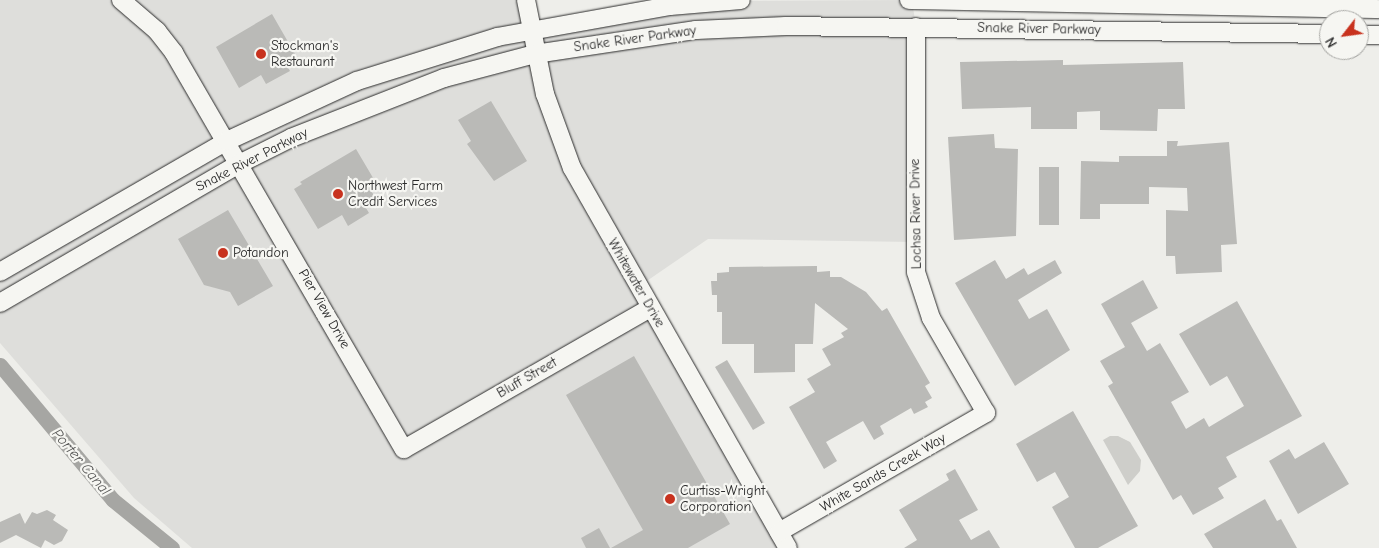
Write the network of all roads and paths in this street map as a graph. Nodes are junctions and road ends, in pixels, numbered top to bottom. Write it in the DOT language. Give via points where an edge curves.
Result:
graph roads {
  1 [pos="121,0"];
  2 [pos="526,0"];
  3 [pos="741,0"];
  4 [pos="908,0"];
  5 [pos="1055,1"];
  6 [pos="1379,9"];
  7 [pos="916,28"];
  8 [pos="531,31"];
  9 [pos="1319,34"];
  10 [pos="535,54"];
  11 [pos="227,141"];
  12 [pos="241,163"];
  13 [pos="0,272"];
  14 [pos="0,303"];
  15 [pos="650,308"];
  16 [pos="986,413"];
  17 [pos="404,449"];
  18 [pos="779,532"];
  19 [pos="788,548"];
  1 -- 11 [label="street, Pier View Drive" via="157,31 174,52"];
  2 -- 8 [label="street, Whitewater Drive"];
  3 -- 8 [label="street, Snake River Parkway" via="670,6"];
  4 -- 5 [label="street, Snake River Parkway"];
  5 -- 6 [label="street, Snake River Parkway"];
  7 -- 9 [label="street, Snake River Parkway"];
  7 -- 10 [label="street, Snake River Parkway" via="786,26 696,30"];
  7 -- 16 [label="street, Lochsa River Drive" via="916,272 931,318"];
  8 -- 10 [label="street, Whitewater Drive"];
  8 -- 11 [label="street, Snake River Parkway" via="497,37 385,71 310,100"];
  10 -- 12 [label="street, Snake River Parkway" via="444,78 298,135"];
  10 -- 15 [label="street, Whitewater Drive" via="566,155"];
  11 -- 12 [label="street, Pier View Drive"];
  11 -- 13 [label="street, Snake River Parkway"];
  12 -- 14 [label="street, Snake River Parkway"];
  12 -- 17 [label="street, Pier View Drive"];
  15 -- 17 [label="street, Bluff Street"];
  15 -- 18 [label="street, Whitewater Drive"];
  16 -- 18 [label="street, White Sands Creek Way"];
  18 -- 19 [label="street, Whitewater Drive"];
}
